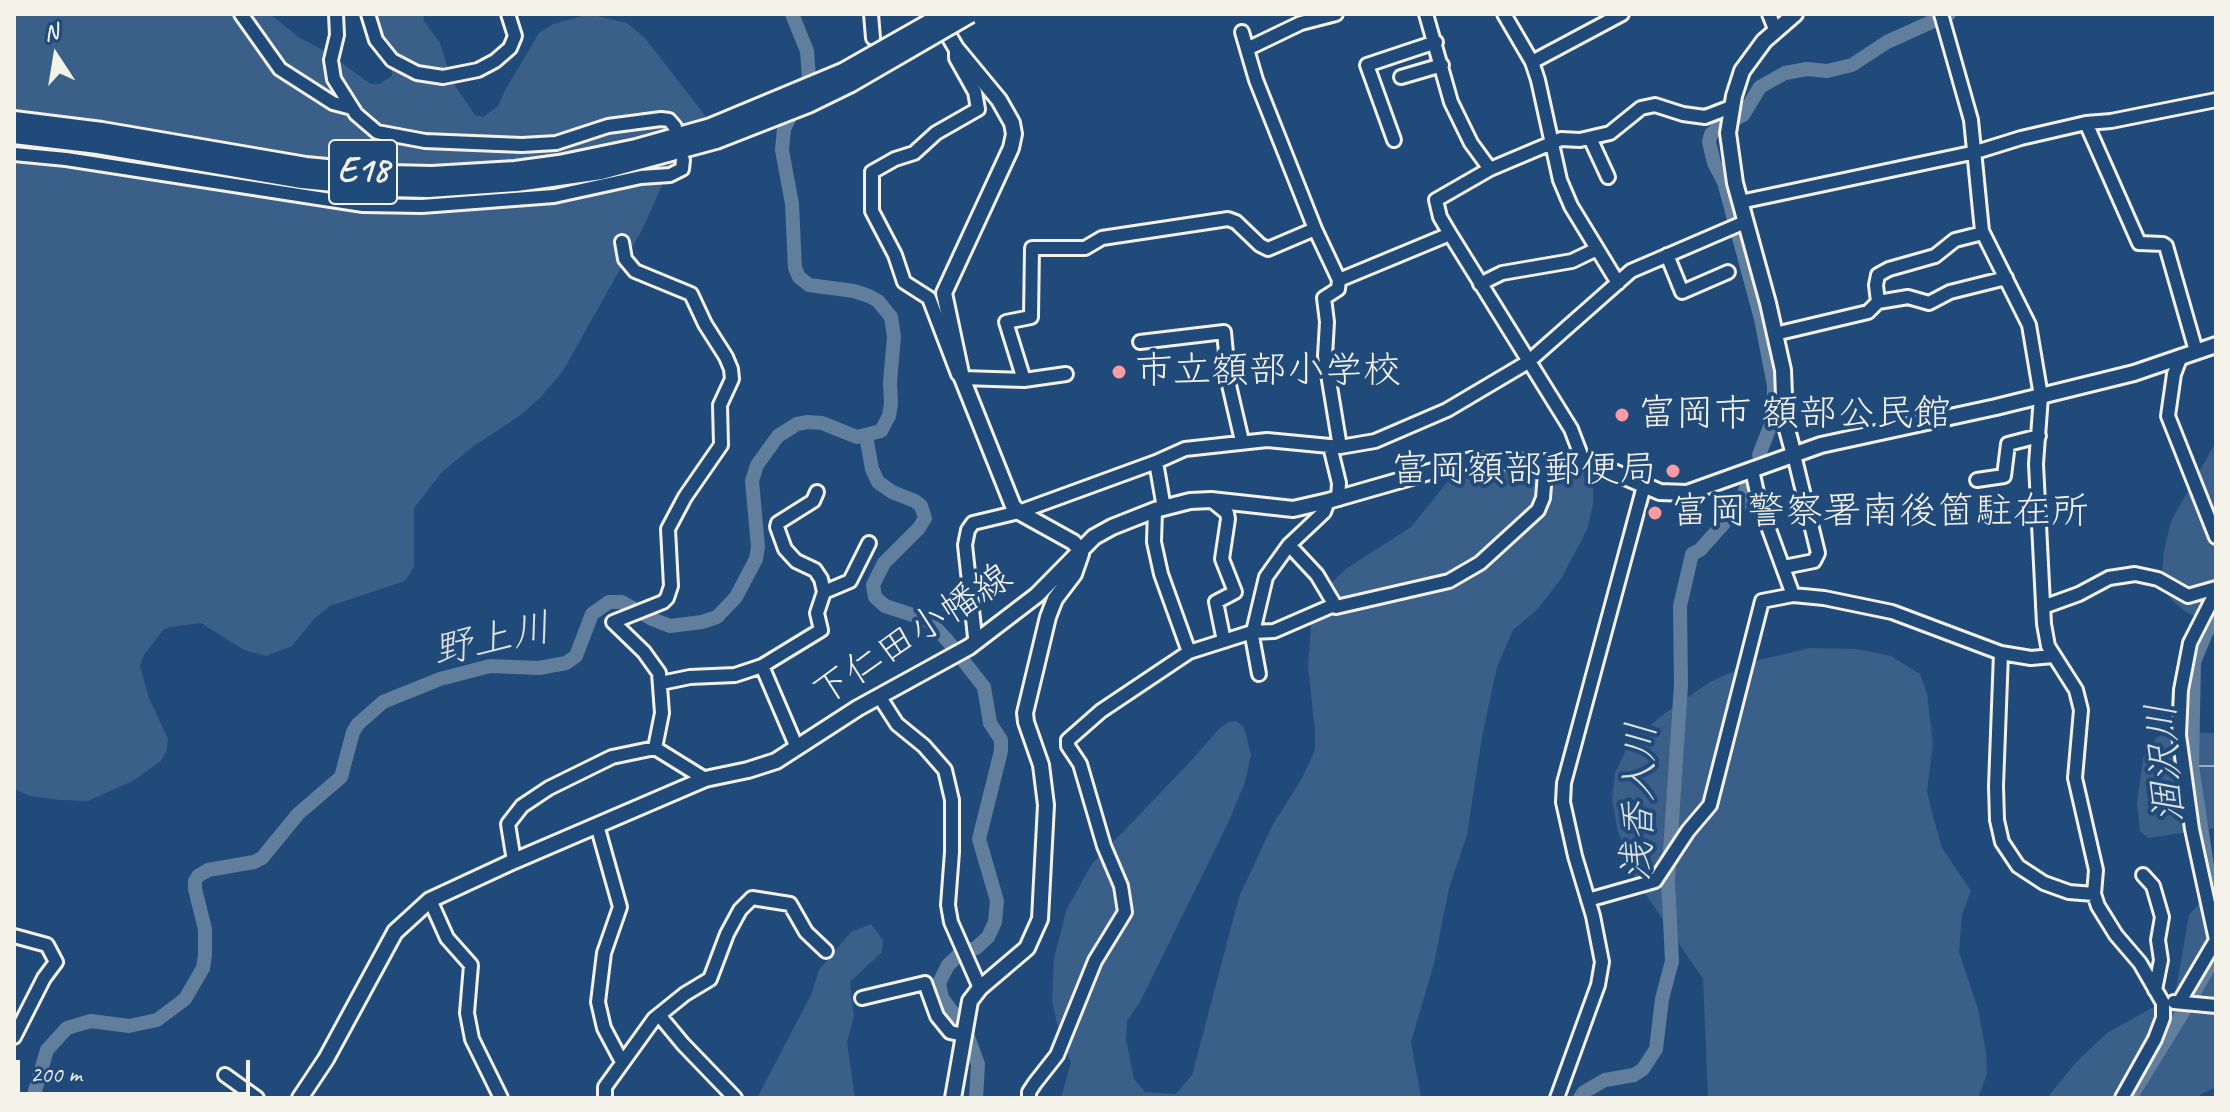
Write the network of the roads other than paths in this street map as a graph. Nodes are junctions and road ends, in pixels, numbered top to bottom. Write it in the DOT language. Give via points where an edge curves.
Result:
graph roads {
  1 [pos="241,14"];
  2 [pos="336,14"];
  3 [pos="368,14"];
  4 [pos="508,14"];
  5 [pos="871,14"];
  6 [pos="936,14"];
  7 [pos="945,14"];
  8 [pos="971,14"];
  9 [pos="1336,14"];
  10 [pos="1426,14"];
  11 [pos="1504,14"];
  12 [pos="1622,14"];
  13 [pos="1769,14"];
  14 [pos="1795,14"];
  15 [pos="1941,14"];
  16 [pos="1775,29"];
  17 [pos="1242,32"];
  18 [pos="873,38"];
  19 [pos="1436,42"];
  20 [pos="956,48"];
  21 [pos="1247,49"];
  22 [pos="1532,62"];
  23 [pos="1442,65"];
  24 [pos="1401,77"];
  25 [pos="2216,100"];
  26 [pos="352,108"];
  27 [pos="1731,110"];
  28 [pos="14,120"];
  29 [pos="2086,123"];
  30 [pos="675,127"];
  31 [pos="714,133"];
  32 [pos="14,135"];
  33 [pos="1590,138"];
  34 [pos="1394,140"];
  35 [pos="1551,144"];
  36 [pos="1976,152"];
  37 [pos="14,154"];
  38 [pos="683,160"];
  39 [pos="1490,169"];
  40 [pos="1608,177"];
  41 [pos="1740,202"];
  42 [pos="1737,225"];
  43 [pos="1315,229"];
  44 [pos="1983,233"];
  45 [pos="1450,234"];
  46 [pos="622,242"];
  47 [pos="1597,249"];
  48 [pos="1667,255"];
  49 [pos="1728,272"];
  50 [pos="2006,278"];
  51 [pos="1339,280"];
  52 [pos="1618,283"];
  53 [pos="1480,284"];
  54 [pos="1878,302"];
  55 [pos="1775,334"];
  56 [pos="1140,342"];
  57 [pos="2216,345"];
  58 [pos="2196,351"];
  59 [pos="2181,356"];
  60 [pos="1528,362"];
  61 [pos="1066,374"];
  62 [pos="962,378"];
  63 [pos="1024,380"];
  64 [pos="2041,396"];
  65 [pos="2039,436"];
  66 [pos="1242,441"];
  67 [pos="1335,446"];
  68 [pos="1794,455"];
  69 [pos="1546,461"];
  70 [pos="1156,462"];
  71 [pos="1584,463"];
  72 [pos="1752,470"];
  73 [pos="1977,480"];
  74 [pos="1644,486"];
  75 [pos="817,492"];
  76 [pos="1211,500"];
  77 [pos="1333,500"];
  78 [pos="1159,509"];
  79 [pos="1019,512"];
  80 [pos="2216,537"];
  81 [pos="869,543"];
  82 [pos="1289,545"];
  83 [pos="1081,550"];
  84 [pos="1784,567"];
  85 [pos="2216,590"];
  86 [pos="824,592"];
  87 [pos="1235,592"];
  88 [pos="1793,595"];
  89 [pos="1259,597"];
  90 [pos="1334,605"];
  91 [pos="2043,607"];
  92 [pos="1252,632"];
  93 [pos="1224,641"];
  94 [pos="973,644"];
  95 [pos="1189,652"];
  96 [pos="2001,653"];
  97 [pos="2053,656"];
  98 [pos="762,666"];
  99 [pos="1259,674"];
  100 [pos="661,683"];
  101 [pos="879,696"];
  102 [pos="655,748"];
  103 [pos="797,748"];
  104 [pos="705,779"];
  105 [pos="597,825"];
  106 [pos="514,861"];
  107 [pos="2143,875"];
  108 [pos="2094,894"];
  109 [pos="430,900"];
  110 [pos="1588,900"];
  111 [pos="14,936"];
  112 [pos="826,951"];
  113 [pos="980,988"];
  114 [pos="2155,990"];
  115 [pos="862,998"];
  116 [pos="2180,1001"];
  117 [pos="2163,1003"];
  118 [pos="2216,1006"];
  119 [pos="659,1015"];
  120 [pos="963,1035"];
  121 [pos="14,1037"];
  122 [pos="622,1062"];
  123 [pos="225,1075"];
  124 [pos="257,1098"];
  125 [pos="300,1098"];
  126 [pos="501,1098"];
  127 [pos="605,1098"];
  128 [pos="735,1098"];
  129 [pos="953,1098"];
  130 [pos="1029,1098"];
  131 [pos="1557,1098"];
  132 [pos="2122,1098"];
  1 -- 26 [label="street" via="280,69 333,103"];
  2 -- 26 [label="street" via="331,67"];
  3 -- 4 [label="street" via="376,40 392,60 439,77 478,70 502,56 515,38"];
  5 -- 18 [label="street"];
  6 -- 20 [label="main road"];
  7 -- 31 [label="highway, E18, bridge" via="843,72"];
  8 -- 31 [label="highway, E18, bridge" via="808,104"];
  9 -- 21 [label="street" via="1301,23"];
  10 -- 19 [label="street"];
  11 -- 22 [label="street"];
  12 -- 22 [label="street"];
  13 -- 16 [label="street"];
  14 -- 16 [label="main road"];
  15 -- 36 [label="street"];
  16 -- 27 [label="main road" via="1742,71"];
  17 -- 21 [label="street"];
  19 -- 23 [label="street"];
  19 -- 34 [label="street" via="1367,65"];
  20 -- 62 [label="main road" via="999,100 1014,134 944,293"];
  20 -- 62 [label="street" via="978,109 936,133 914,153 872,172 871,202 904,282 929,298"];
  21 -- 43 [label="street"];
  22 -- 35 [label="street"];
  23 -- 24 [label="street"];
  23 -- 39 [label="street" via="1451,102"];
  25 -- 29 [label="street"];
  26 -- 30 [label="street" via="368,127 383,134 488,145 556,143 608,126 661,119"];
  27 -- 33 [label="street" via="1705,117 1655,105 1641,108 1610,133"];
  27 -- 41 [label="main road" via="1731,163"];
  28 -- 31 [label="highway, E18" via="320,167 432,175 559,164"];
  29 -- 36 [label="street"];
  29 -- 58 [label="street" via="2139,243 2166,246"];
  31 -- 32 [label="highway, E18" via="644,161 559,178 428,189 302,180"];
  33 -- 35 [label="street"];
  33 -- 40 [label="street"];
  35 -- 39 [label="street"];
  35 -- 47 [label="street" via="1571,206"];
  36 -- 41 [label="street"];
  36 -- 44 [label="street"];
  37 -- 38 [label="street" via="363,205 422,206 554,196 670,175 682,169"];
  39 -- 45 [label="street" via="1436,200"];
  41 -- 42 [label="main road"];
  42 -- 48 [label="street"];
  42 -- 55 [label="main road"];
  43 -- 51 [label="street"];
  43 -- 63 [label="street" via="1268,249 1228,219 1102,238 1085,248 1032,248 1031,317 1006,322"];
  44 -- 50 [label="street"];
  44 -- 54 [label="street" via="1878,275"];
  45 -- 51 [label="street"];
  45 -- 53 [label="street"];
  46 -- 100 [label="street" via="625,259 635,271 691,294 732,379 720,405 721,445 668,529 671,586 663,602 613,622 652,661"];
  47 -- 52 [label="street"];
  47 -- 53 [label="street" via="1572,261 1513,270"];
  48 -- 49 [label="street" via="1682,292"];
  48 -- 52 [label="street"];
  50 -- 54 [label="street" via="1929,303 1908,297"];
  50 -- 64 [label="street" via="2029,325"];
  51 -- 67 [label="street" via="1338,289 1324,298"];
  52 -- 60 [label="street"];
  53 -- 60 [label="street"];
  54 -- 55 [label="street" via="1868,312"];
  55 -- 68 [label="main road"];
  56 -- 66 [label="street" via="1224,332"];
  57 -- 58 [label="main road, 下仁田小幡線"];
  58 -- 59 [label="main road, 下仁田小幡線"];
  59 -- 64 [label="main road, 下仁田小幡線"];
  59 -- 80 [label="street" via="2168,416"];
  60 -- 67 [label="street" via="1447,410 1375,441"];
  60 -- 71 [label="street" via="1571,429"];
  61 -- 63 [label="street"];
  62 -- 63 [label="street"];
  62 -- 79 [label="main road"];
  64 -- 65 [label="street"];
  64 -- 68 [label="main road, 下仁田小幡線" via="1833,441"];
  65 -- 73 [label="street" via="2008,444 2004,476"];
  65 -- 91 [label="street" via="2036,479"];
  66 -- 67 [label="street"];
  66 -- 70 [label="street" via="1185,449"];
  67 -- 77 [label="street" via="1339,483"];
  68 -- 72 [label="main road, 下仁田小幡線"];
  68 -- 84 [label="street" via="1818,553 1814,561"];
  69 -- 71 [label="main road, 下仁田小幡線"];
  69 -- 77 [label="main road, 下仁田小幡線" via="1471,460"];
  69 -- 90 [label="street" via="1538,510 1470,571 1449,581"];
  70 -- 78 [label="street"];
  70 -- 79 [label="street"];
  71 -- 74 [label="main road, 下仁田小幡線"];
  72 -- 74 [label="main road, 下仁田小幡線" via="1687,493"];
  72 -- 84 [label="street"];
  74 -- 110 [label="street" via="1564,783 1563,802"];
  75 -- 86 [label="street" via="813,501 777,527 785,549 815,570"];
  76 -- 77 [label="main road, 下仁田小幡線" via="1283,509"];
  76 -- 78 [label="main road, 下仁田小幡線"];
  76 -- 87 [label="street" via="1227,513 1222,559"];
  77 -- 82 [label="street"];
  78 -- 83 [label="main road, 下仁田小幡線" via="1103,531"];
  78 -- 95 [label="street" via="1154,542"];
  79 -- 83 [label="main road"];
  79 -- 94 [label="street" via="973,523 965,536"];
  81 -- 86 [label="street" via="850,581"];
  82 -- 89 [label="street"];
  82 -- 90 [label="street" via="1317,575"];
  83 -- 94 [label="main road, 下仁田小幡線" via="1037,595"];
  83 -- 113 [label="main road" via="1074,574 1048,617 1025,713 1046,795 1040,919 1027,948"];
  84 -- 88 [label="street"];
  85 -- 91 [label="street" via="2188,596 2158,579 2135,574 2109,578"];
  85 -- 116 [label="street" via="2190,643 2179,735 2216,940"];
  86 -- 98 [label="street" via="817,613 821,630"];
  87 -- 89 [label="street"];
  87 -- 93 [label="street" via="1216,602"];
  88 -- 96 [label="street" via="1871,606"];
  88 -- 110 [label="street" via="1762,601 1759,607 1710,805 1655,881"];
  89 -- 92 [label="street"];
  90 -- 92 [label="street" via="1274,631"];
  91 -- 97 [label="street"];
  92 -- 93 [label="street"];
  92 -- 99 [label="street"];
  93 -- 95 [label="street"];
  94 -- 101 [label="main road, 下仁田小幡線"];
  95 -- 130 [label="street" via="1101,711 1068,740 1121,886 1125,912 1095,961 1057,1055"];
  96 -- 97 [label="street"];
  96 -- 108 [label="street" via="1996,786 2002,842 2018,866 2044,883"];
  97 -- 108 [label="street" via="2076,690 2081,710 2075,778 2096,870"];
  98 -- 100 [label="street" via="735,675"];
  98 -- 103 [label="street"];
  100 -- 102 [label="street"];
  101 -- 103 [label="main road, 下仁田小幡線"];
  101 -- 113 [label="street" via="897,724 945,770 952,800 948,905"];
  102 -- 104 [label="street"];
  102 -- 106 [label="street" via="612,757 522,806 508,824"];
  103 -- 104 [label="main road, 下仁田小幡線" via="761,766"];
  104 -- 105 [label="main road, 下仁田小幡線"];
  105 -- 106 [label="main road, 下仁田小幡線"];
  105 -- 122 [label="street" via="620,907 604,953 598,1002 604,1028"];
  106 -- 109 [label="main road, 下仁田小幡線"];
  107 -- 114 [label="street" via="2153,886 2162,917"];
  108 -- 114 [label="street"];
  109 -- 125 [label="main road, 下仁田小幡線" via="395,932"];
  109 -- 126 [label="street" via="447,938 471,965 467,1013 472,1039"];
  110 -- 131 [label="street" via="1602,962"];
  111 -- 121 [label="street" via="47,945 56,962"];
  112 -- 119 [label="street" via="806,932 790,904 752,898 727,934 710,979"];
  113 -- 120 [label="main road" via="970,1001"];
  114 -- 117 [label="street"];
  115 -- 120 [label="street" via="925,983 937,1016 950,1032"];
  116 -- 117 [label="street"];
  116 -- 118 [label="street"];
  117 -- 132 [label="street" via="2155,1039"];
  119 -- 122 [label="street"];
  119 -- 128 [label="street"];
  120 -- 129 [label="main road"];
  122 -- 127 [label="street" via="605,1087"];
  123 -- 124 [label="street"];
}
